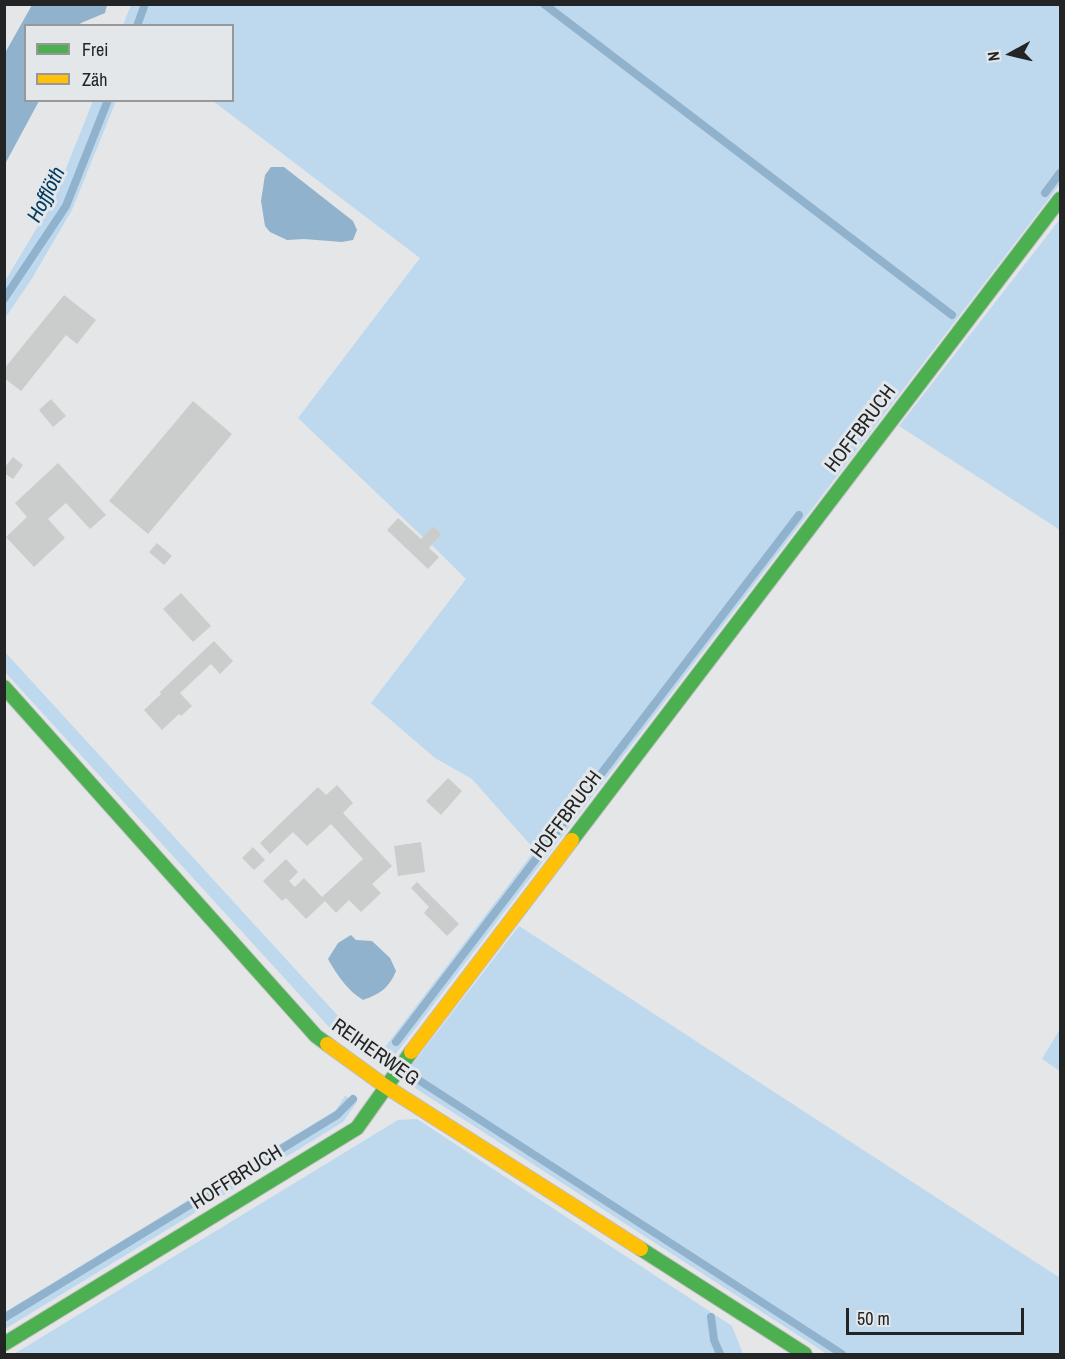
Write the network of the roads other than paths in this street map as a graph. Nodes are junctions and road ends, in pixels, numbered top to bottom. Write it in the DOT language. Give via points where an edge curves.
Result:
graph roads {
  1 [pos="1060,199"];
  2 [pos="4,687"];
  3 [pos="385,1086"];
  4 [pos="4,1344"];
  5 [pos="805,1354"];
  1 -- 3 [label="street, HOFFBRUCH"];
  2 -- 3 [label="street, REIHERWEG" via="316,1036"];
  3 -- 4 [label="street, HOFFBRUCH" via="357,1128"];
  3 -- 5 [label="street, REIHERWEG"];
}
